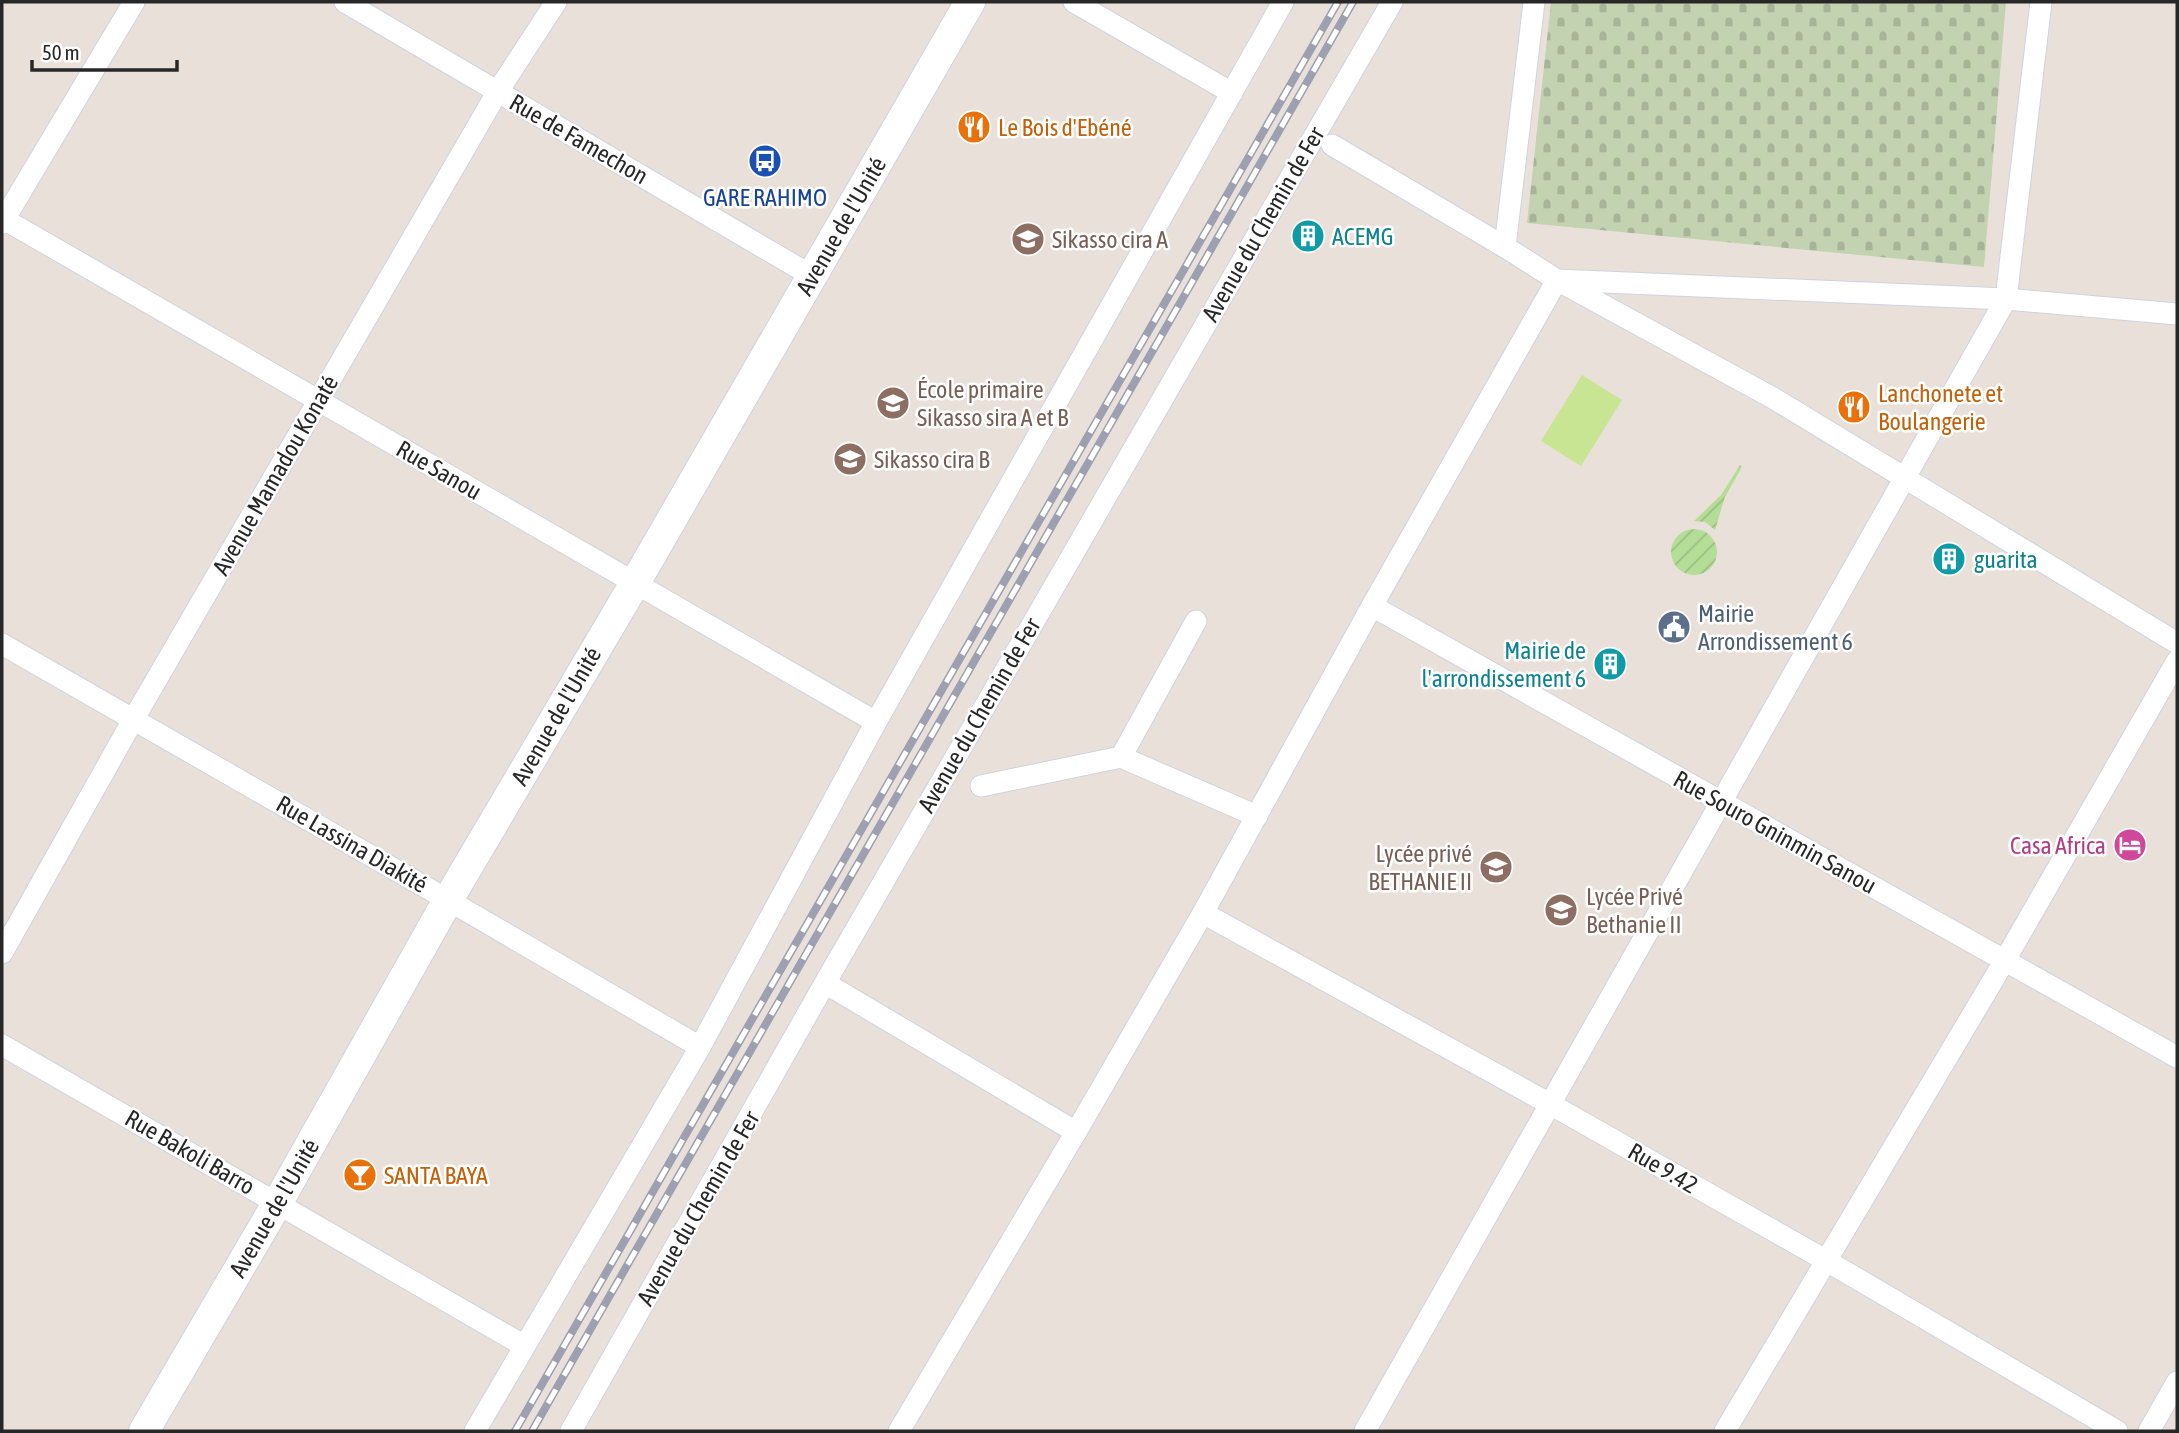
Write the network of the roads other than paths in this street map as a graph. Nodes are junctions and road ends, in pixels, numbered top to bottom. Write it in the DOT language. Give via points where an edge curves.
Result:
graph roads {
  1 [pos="134,2"];
  2 [pos="345,2"];
  3 [pos="556,2"];
  4 [pos="970,2"];
  5 [pos="1074,2"];
  6 [pos="1283,2"];
  7 [pos="1392,2"];
  8 [pos="1534,2"];
  9 [pos="2041,2"];
  10 [pos="498,91"];
  11 [pos="1232,93"];
  12 [pos="1332,145"];
  13 [pos="3,220"];
  14 [pos="1505,247"];
  15 [pos="812,276"];
  16 [pos="1557,280"];
  17 [pos="2006,299"];
  18 [pos="2177,314"];
  19 [pos="318,400"];
  20 [pos="1904,478"];
  21 [pos="635,583"];
  22 [pos="1372,606"];
  23 [pos="1196,621"];
  24 [pos="2177,643"];
  25 [pos="2,644"];
  26 [pos="2177,660"];
  27 [pos="133,720"];
  28 [pos="876,722"];
  29 [pos="1121,757"];
  30 [pos="981,786"];
  31 [pos="1721,802"];
  32 [pos="1257,816"];
  33 [pos="448,900"];
  34 [pos="1203,913"];
  35 [pos="2,953"];
  36 [pos="2005,960"];
  37 [pos="825,983"];
  38 [pos="2,1045"];
  39 [pos="700,1047"];
  40 [pos="2177,1057"];
  41 [pos="1550,1104"];
  42 [pos="1076,1132"];
  43 [pos="278,1202"];
  44 [pos="1827,1261"];
  45 [pos="523,1345"];
  46 [pos="2177,1382"];
  47 [pos="1374,1428"];
  48 [pos="144,1431"];
  49 [pos="475,1431"];
  50 [pos="571,1431"];
  51 [pos="898,1431"];
  52 [pos="1725,1431"];
  53 [pos="2117,1431"];
  54 [pos="2149,1431"];
  1 -- 13 [label="street"];
  2 -- 10 [label="street, Rue de Famechon"];
  3 -- 10 [label="street, Avenue Mamadou Konaté"];
  4 -- 15 [label="street, Avenue de l'Unité"];
  5 -- 11 [label="street"];
  6 -- 11 [label="street"];
  7 -- 37 [label="street, Avenue du Chemin de Fer"];
  8 -- 14 [label="street"];
  9 -- 17 [label="street"];
  10 -- 15 [label="street, Rue de Famechon"];
  10 -- 19 [label="street, Avenue Mamadou Konaté"];
  11 -- 28 [label="street"];
  12 -- 14 [label="street"];
  13 -- 19 [label="street, Rue Sanou"];
  14 -- 16 [label="street"];
  15 -- 21 [label="street, Avenue de l'Unité"];
  16 -- 17 [label="street"];
  16 -- 20 [label="street" via="1773,398"];
  16 -- 22 [label="street"];
  17 -- 18 [label="street"];
  17 -- 20 [label="street"];
  19 -- 21 [label="street, Rue Sanou"];
  19 -- 27 [label="street, Avenue Mamadou Konaté"];
  20 -- 24 [label="street"];
  20 -- 31 [label="street"];
  21 -- 28 [label="street, Rue Sanou"];
  21 -- 33 [label="street, Avenue de l'Unité"];
  22 -- 31 [label="street, Rue Souro Gninmin Sanou"];
  22 -- 32 [label="street"];
  23 -- 29 [label="street"];
  25 -- 27 [label="street, Rue Lassina Diakité"];
  26 -- 36 [label="street"];
  27 -- 33 [label="street, Rue Lassina Diakité"];
  27 -- 35 [label="street, Avenue Mamadou Konaté"];
  28 -- 39 [label="street"];
  29 -- 30 [label="street"];
  29 -- 32 [label="street"];
  31 -- 36 [label="street, Rue Souro Gninmin Sanou"];
  31 -- 41 [label="street"];
  32 -- 34 [label="street"];
  33 -- 39 [label="street, Rue Lassina Diakité"];
  33 -- 43 [label="street, Avenue de l'Unité"];
  34 -- 41 [label="street, Rue 9.42"];
  34 -- 42 [label="street"];
  36 -- 40 [label="street, Rue Souro Gninmin Sanou"];
  36 -- 44 [label="street"];
  37 -- 42 [label="street"];
  37 -- 50 [label="street, Avenue du Chemin de Fer"];
  38 -- 43 [label="street, Rue Bakoli Barro"];
  39 -- 45 [label="street"];
  41 -- 44 [label="street, Rue 9.42"];
  41 -- 47 [label="street"];
  42 -- 51 [label="street"];
  43 -- 45 [label="street, Rue Bakoli Barro"];
  43 -- 48 [label="street, Avenue de l'Unité"];
  44 -- 52 [label="street"];
  44 -- 53 [label="street, Rue 9.42"];
  45 -- 49 [label="street"];
  46 -- 54 [label="street"];
}
